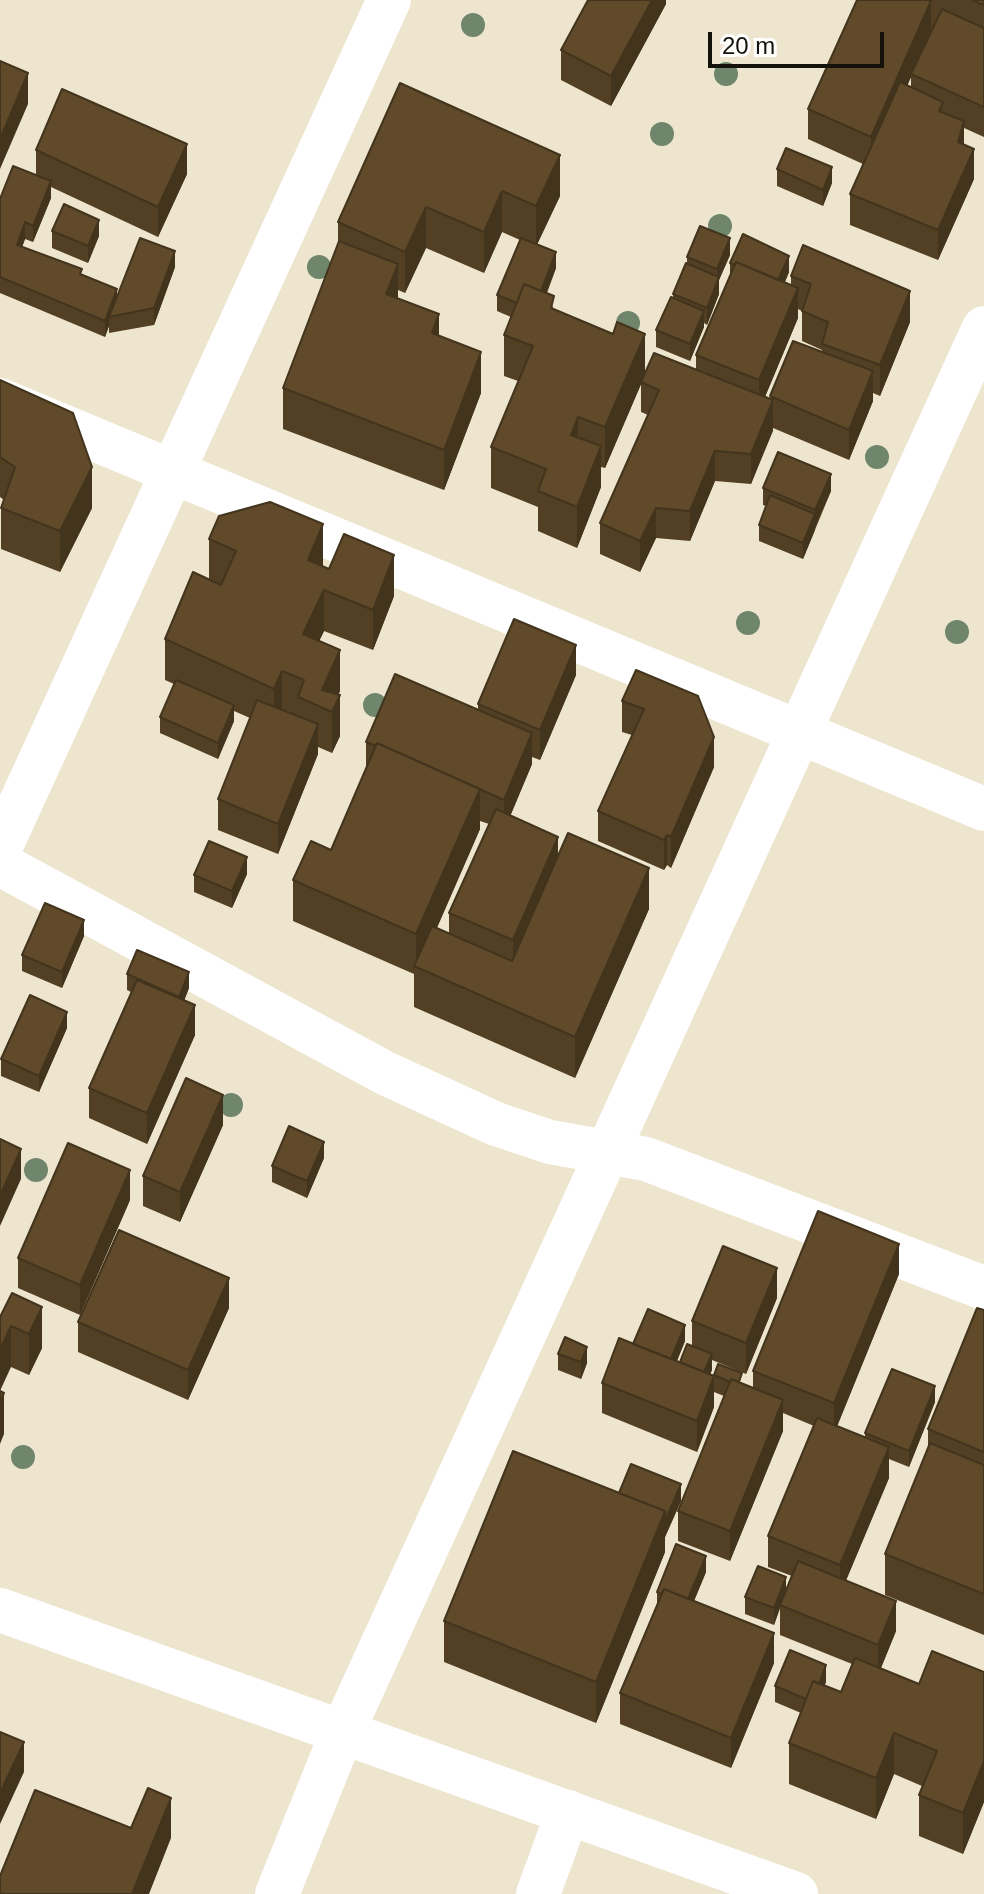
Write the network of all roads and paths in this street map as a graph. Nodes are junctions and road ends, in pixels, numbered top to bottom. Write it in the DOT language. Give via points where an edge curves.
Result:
graph roads {
  1 [pos="389,0"];
  2 [pos="984,328"];
  3 [pos="0,400"];
  4 [pos="173,472"];
  5 [pos="800,732"];
  6 [pos="984,809"];
  7 [pos="0,848"];
  8 [pos="0,864"];
  9 [pos="607,1152"];
  10 [pos="984,1288"];
  11 [pos="0,1610"];
  12 [pos="342,1733"];
  13 [pos="568,1812"];
  14 [pos="277,1894"];
  15 [pos="538,1894"];
  16 [pos="796,1894"];
  1 -- 4 [label="street"];
  2 -- 5 [label="street"];
  3 -- 4 [label="street"];
  4 -- 5 [label="street"];
  4 -- 7 [label="street"];
  5 -- 6 [label="street"];
  5 -- 9 [label="street"];
  8 -- 9 [label="street" via="385,1073 530,1137"];
  9 -- 10 [label="street" via="646,1159"];
  9 -- 12 [label="street"];
  11 -- 12 [label="street"];
  12 -- 13 [label="street"];
  12 -- 14 [label="street"];
  13 -- 15 [label="street"];
  13 -- 16 [label="street"];
}
